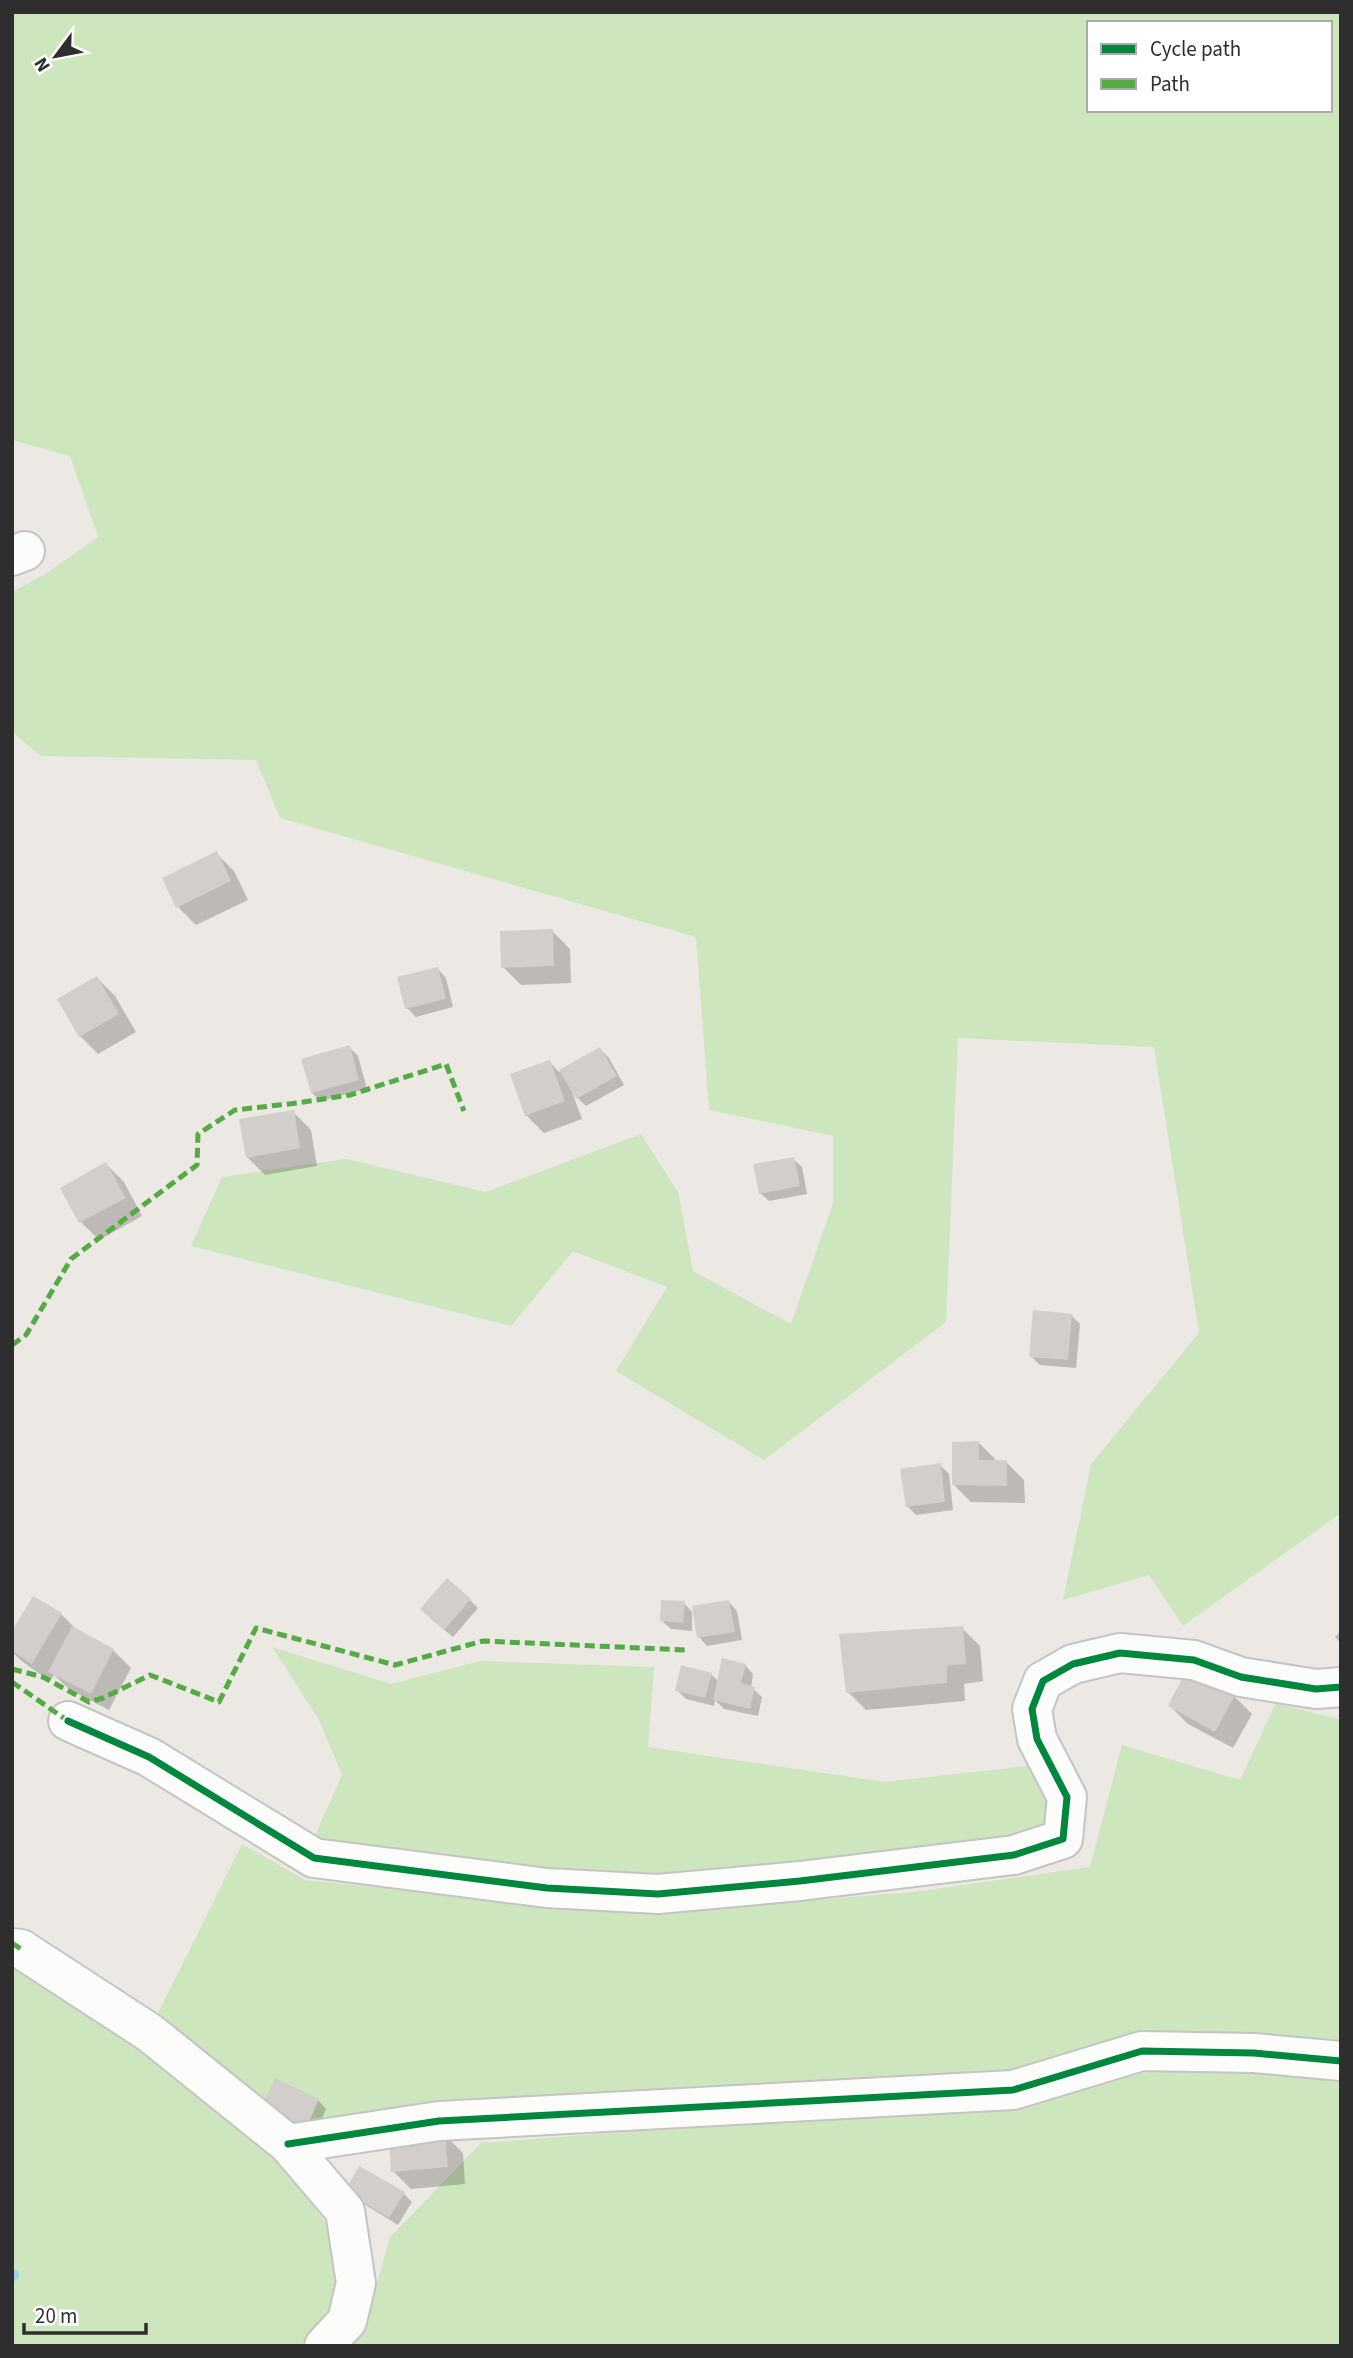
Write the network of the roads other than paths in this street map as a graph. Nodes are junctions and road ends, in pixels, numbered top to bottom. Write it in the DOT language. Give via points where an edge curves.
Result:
graph roads {
  1 [pos="1341,1687"];
  2 [pos="68,1721"];
  3 [pos="12,1948"];
  4 [pos="1341,2061"];
  5 [pos="288,2144"];
  6 [pos="324,2346"];
  1 -- 2 [label="street" via="1316,1689 1241,1677 1194,1660 1120,1653 1073,1664 1043,1681 1032,1709 1037,1739 1067,1797 1063,1839 1014,1855 658,1894 547,1888 314,1858 149,1757"];
  3 -- 5 [label="street" via="21,1949 150,2033"];
  4 -- 5 [label="street" via="1254,2053 1142,2051 1013,2090 439,2120"];
  5 -- 6 [label="street" via="345,2211 356,2283 347,2321"];
}
